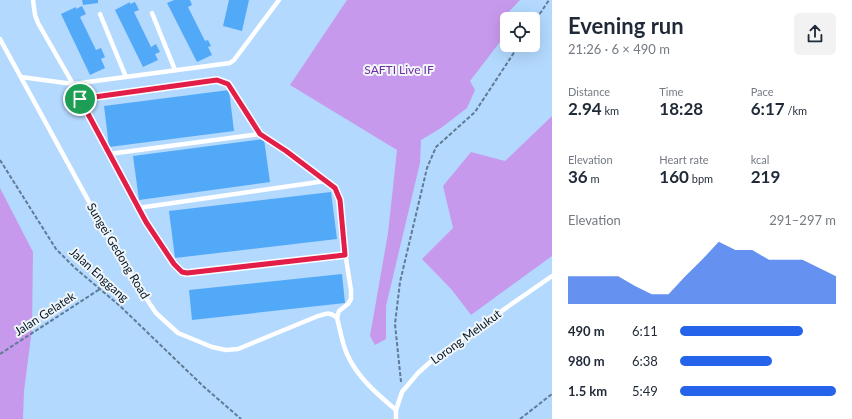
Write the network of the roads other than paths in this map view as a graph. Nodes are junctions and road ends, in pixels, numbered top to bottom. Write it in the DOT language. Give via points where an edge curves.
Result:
graph roads {
  1 [pos="33,0"];
  2 [pos="279,0"];
  3 [pos="152,13"];
  4 [pos="100,14"];
  5 [pos="0,39"];
  6 [pos="175,70"];
  7 [pos="21,77"];
  8 [pos="126,77"];
  9 [pos="73,84"];
  10 [pos="80,99"];
  11 [pos="260,134"];
  12 [pos="109,154"];
  13 [pos="325,181"];
  14 [pos="138,208"];
  15 [pos="345,255"];
  16 [pos="552,276"];
  17 [pos="337,318"];
  18 [pos="396,410"];
  19 [pos="396,419"];
  1 -- 9 [label="lane" via="38,23"];
  2 -- 6 [label="lane" via="234,60"];
  3 -- 6 [label="lane"];
  4 -- 8 [label="lane"];
  5 -- 7 [label="lane, Sungei Gedong Road"];
  6 -- 8 [label="lane"];
  7 -- 9 [label="lane"];
  7 -- 17 [label="lane, Sungei Gedong Road" via="123,264 156,313 178,333 212,347 238,349 318,316 330,313"];
  8 -- 9 [label="lane"];
  9 -- 10 [label="lane"];
  10 -- 11 [label="lane" via="217,80 228,84"];
  10 -- 12 [label="lane"];
  11 -- 12 [label="lane"];
  11 -- 13 [label="lane"];
  12 -- 14 [label="lane"];
  13 -- 14 [label="lane"];
  13 -- 15 [label="lane" via="335,188 340,200"];
  14 -- 15 [label="lane" via="169,258 182,272"];
  15 -- 17 [label="lane" via="351,299 339,311"];
  16 -- 18 [label="lane, Lorong Melukut" via="437,356 402,392"];
  17 -- 18 [label="lane" via="346,353 353,367 373,390"];
  18 -- 19 [label="lane, Lorong Melukut"];
}
